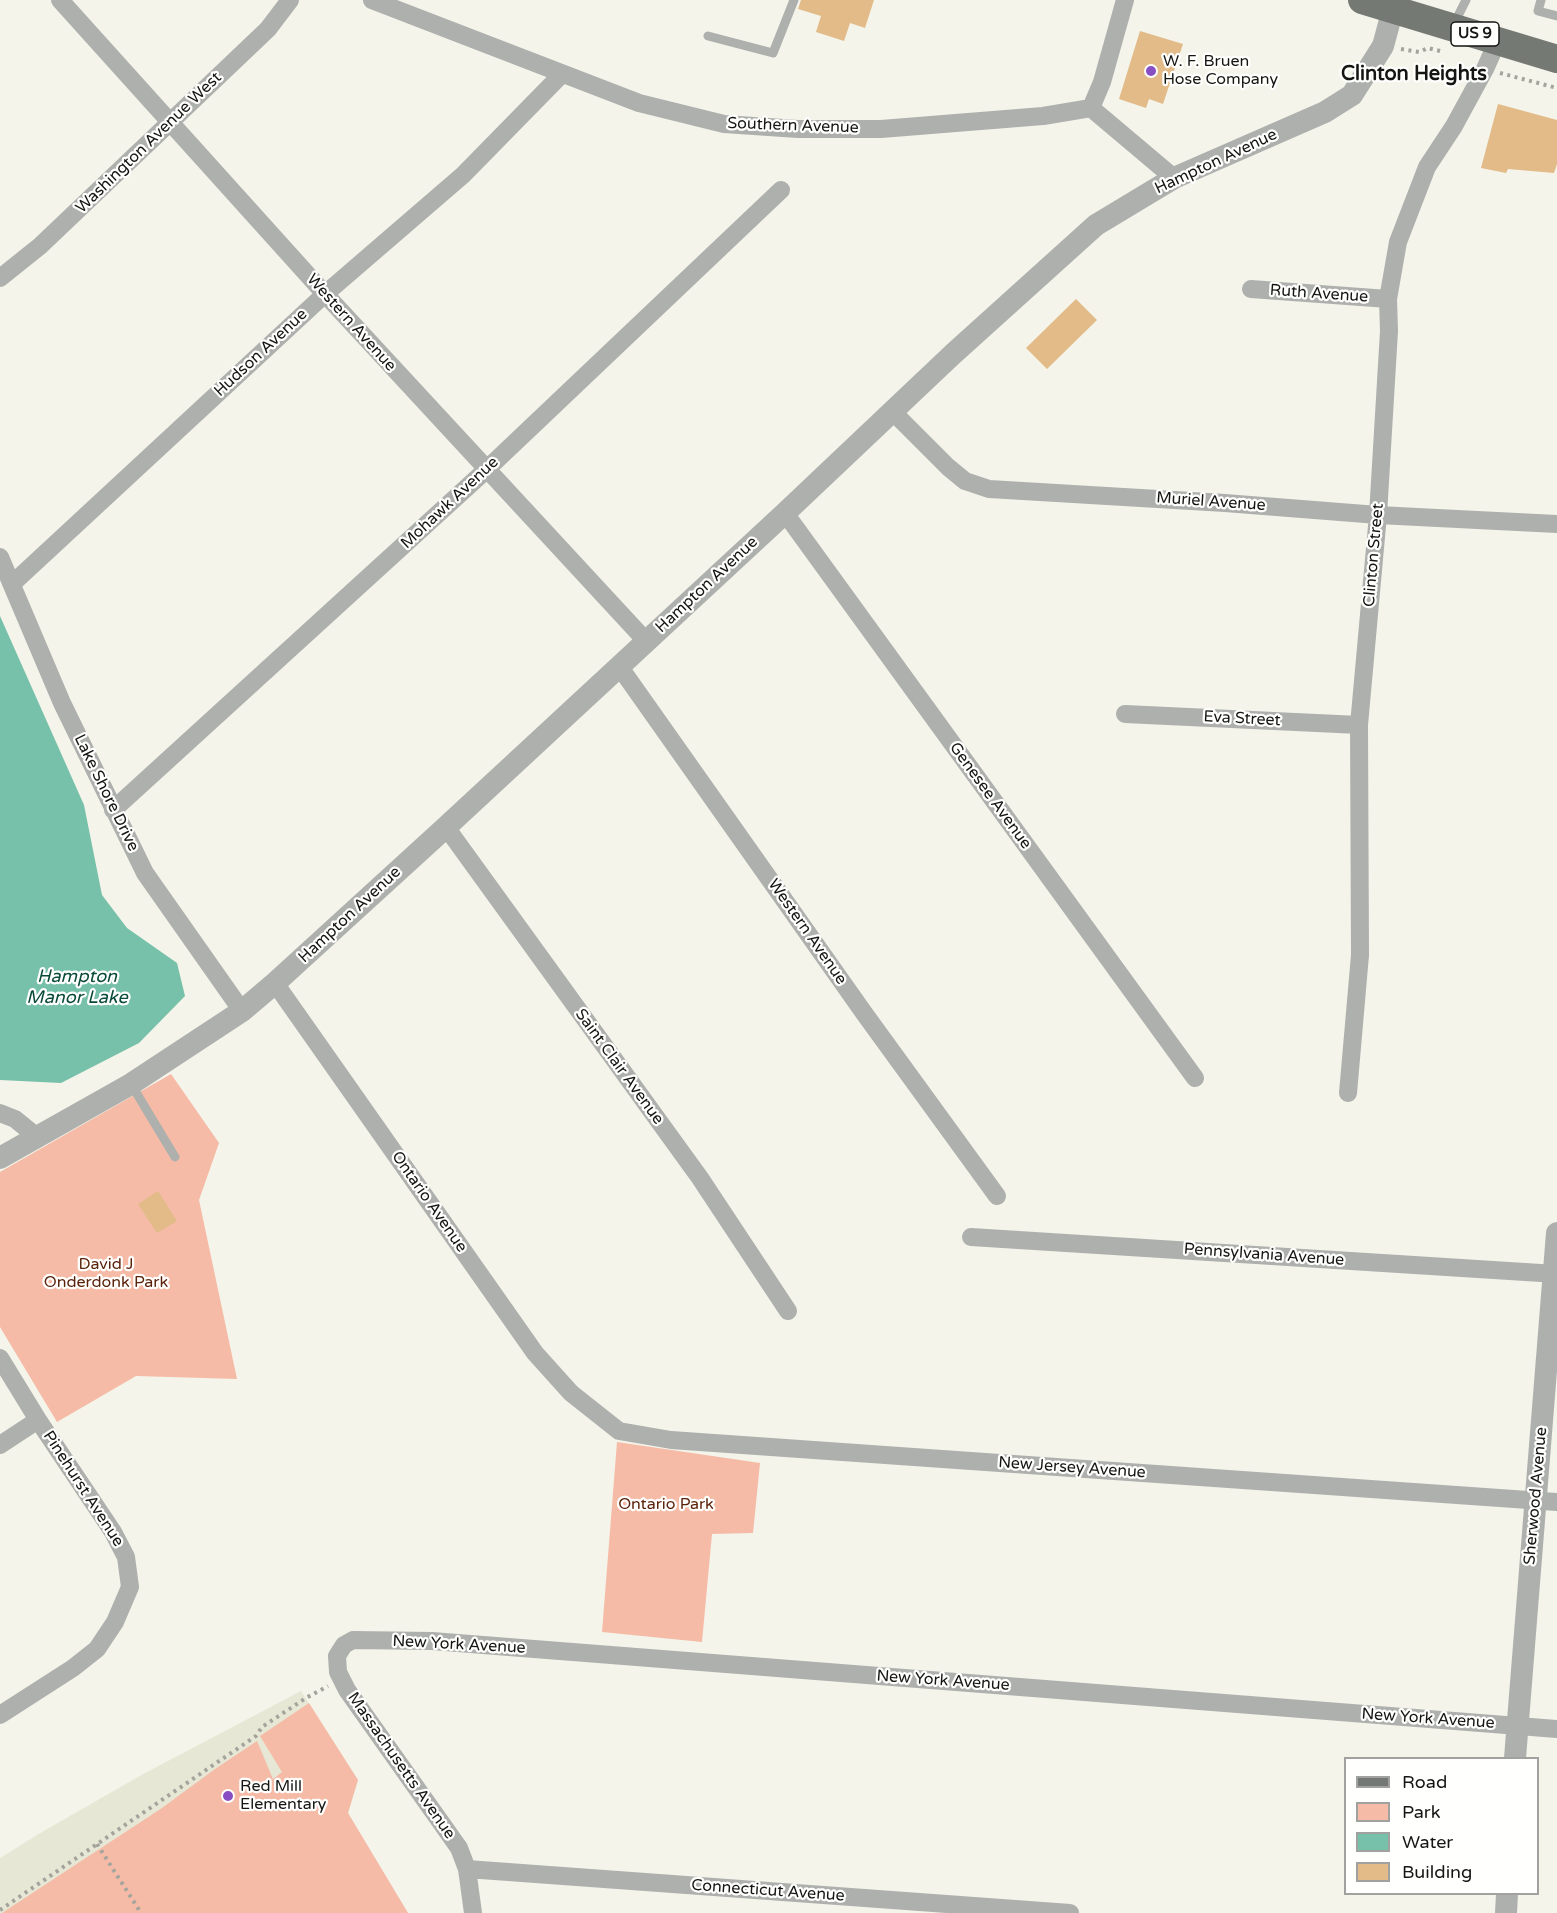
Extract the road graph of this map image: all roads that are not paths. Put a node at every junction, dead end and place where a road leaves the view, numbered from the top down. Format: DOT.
graph roads {
  1 [pos="60,0"];
  2 [pos="290,0"];
  3 [pos="372,0"];
  4 [pos="794,0"];
  5 [pos="1125,0"];
  6 [pos="1362,0"];
  7 [pos="1466,0"];
  8 [pos="1541,0"];
  9 [pos="1393,9"];
  10 [pos="1557,16"];
  11 [pos="1452,27"];
  12 [pos="708,36"];
  13 [pos="1498,40"];
  14 [pos="1557,59"];
  15 [pos="562,74"];
  16 [pos="1091,108"];
  17 [pos="171,122"];
  18 [pos="1174,178"];
  19 [pos="781,190"];
  20 [pos="0,278"];
  21 [pos="1251,289"];
  22 [pos="325,294"];
  23 [pos="1388,300"];
  24 [pos="893,412"];
  25 [pos="486,470"];
  26 [pos="785,513"];
  27 [pos="1378,515"];
  28 [pos="1557,524"];
  29 [pos="0,557"];
  30 [pos="12,584"];
  31 [pos="646,641"];
  32 [pos="619,666"];
  33 [pos="1125,714"];
  34 [pos="1359,725"];
  35 [pos="113,810"];
  36 [pos="446,827"];
  37 [pos="275,983"];
  38 [pos="242,1011"];
  39 [pos="1195,1078"];
  40 [pos="131,1084"];
  41 [pos="1348,1093"];
  42 [pos="0,1113"];
  43 [pos="36,1136"];
  44 [pos="175,1157"];
  45 [pos="0,1158"];
  46 [pos="998,1196"];
  47 [pos="1557,1233"];
  48 [pos="971,1237"];
  49 [pos="1555,1274"];
  50 [pos="788,1311"];
  51 [pos="0,1358"];
  52 [pos="593,1412"];
  53 [pos="38,1420"];
  54 [pos="0,1445"];
  55 [pos="1546,1501"];
  56 [pos="337,1656"];
  57 [pos="0,1716"];
  58 [pos="1516,1726"];
  59 [pos="1557,1729"];
  60 [pos="1515,1757"];
  61 [pos="466,1869"];
  62 [pos="1507,1895"];
  63 [pos="473,1913"];
  64 [pos="1070,1913"];
  65 [pos="1506,1913"];
  1 -- 17 [label="street, Western Avenue"];
  2 -- 17 [label="street, Washington Avenue West"];
  3 -- 15 [label="street, Southern Avenue"];
  4 -- 12 [label="lane"];
  5 -- 16 [label="street"];
  6 -- 9 [label="main road, US 9"];
  7 -- 11 [label="lane"];
  8 -- 10 [label="lane"];
  9 -- 11 [label="main road, US 9"];
  9 -- 18 [label="street, Hampton Avenue"];
  11 -- 13 [label="main road, US 9"];
  13 -- 14 [label="main road, US 9"];
  13 -- 23 [label="street, Clinton Street"];
  15 -- 16 [label="street, Southern Avenue"];
  15 -- 22 [label="street, Hudson Avenue"];
  16 -- 18 [label="street"];
  17 -- 20 [label="street, Washington Avenue West"];
  17 -- 22 [label="street, Western Avenue"];
  18 -- 24 [label="street, Hampton Avenue"];
  19 -- 25 [label="street, Mohawk Avenue"];
  21 -- 23 [label="street, Ruth Avenue"];
  22 -- 25 [label="street, Western Avenue"];
  22 -- 30 [label="street, Hudson Avenue"];
  23 -- 27 [label="street, Clinton Street"];
  24 -- 26 [label="street, Hampton Avenue"];
  24 -- 27 [label="street, Muriel Avenue"];
  25 -- 31 [label="street, Western Avenue"];
  25 -- 35 [label="street, Mohawk Avenue"];
  26 -- 31 [label="street, Hampton Avenue"];
  26 -- 39 [label="street, Genesee Avenue"];
  27 -- 28 [label="street, Muriel Avenue"];
  27 -- 34 [label="street, Clinton Street"];
  29 -- 30 [label="street, Lake Shore Drive"];
  30 -- 35 [label="street, Lake Shore Drive"];
  31 -- 32 [label="street, Hampton Avenue"];
  32 -- 36 [label="street, Hampton Avenue"];
  32 -- 46 [label="street, Western Avenue"];
  33 -- 34 [label="street, Eva Street"];
  34 -- 41 [label="street, Clinton Street"];
  35 -- 38 [label="street, Lake Shore Drive"];
  36 -- 37 [label="street, Hampton Avenue"];
  36 -- 50 [label="street, Saint Clair Avenue"];
  37 -- 38 [label="street, Hampton Avenue"];
  37 -- 52 [label="street, Ontario Avenue"];
  38 -- 40 [label="street, Hampton Avenue"];
  40 -- 43 [label="street, Hampton Avenue"];
  40 -- 44 [label="lane"];
  42 -- 43 [label="street"];
  43 -- 45 [label="street, Hampton Avenue"];
  47 -- 49 [label="street, Sherwood Avenue"];
  48 -- 49 [label="street, Pennsylvania Avenue"];
  49 -- 55 [label="street, Sherwood Avenue"];
  51 -- 53 [label="street, Pinehurst Avenue"];
  52 -- 55 [label="street, New Jersey Avenue"];
  53 -- 54 [label="street"];
  53 -- 57 [label="street, Pinehurst Avenue"];
  55 -- 58 [label="street, Sherwood Avenue"];
  56 -- 58 [label="street, New York Avenue"];
  56 -- 61 [label="street, Massachusetts Avenue"];
  58 -- 59 [label="street, New York Avenue"];
  58 -- 60 [label="street, Sherwood Avenue"];
  61 -- 63 [label="street, Massachusetts Avenue"];
  61 -- 64 [label="street, Connecticut Avenue"];
  62 -- 65 [label="street"];
}
